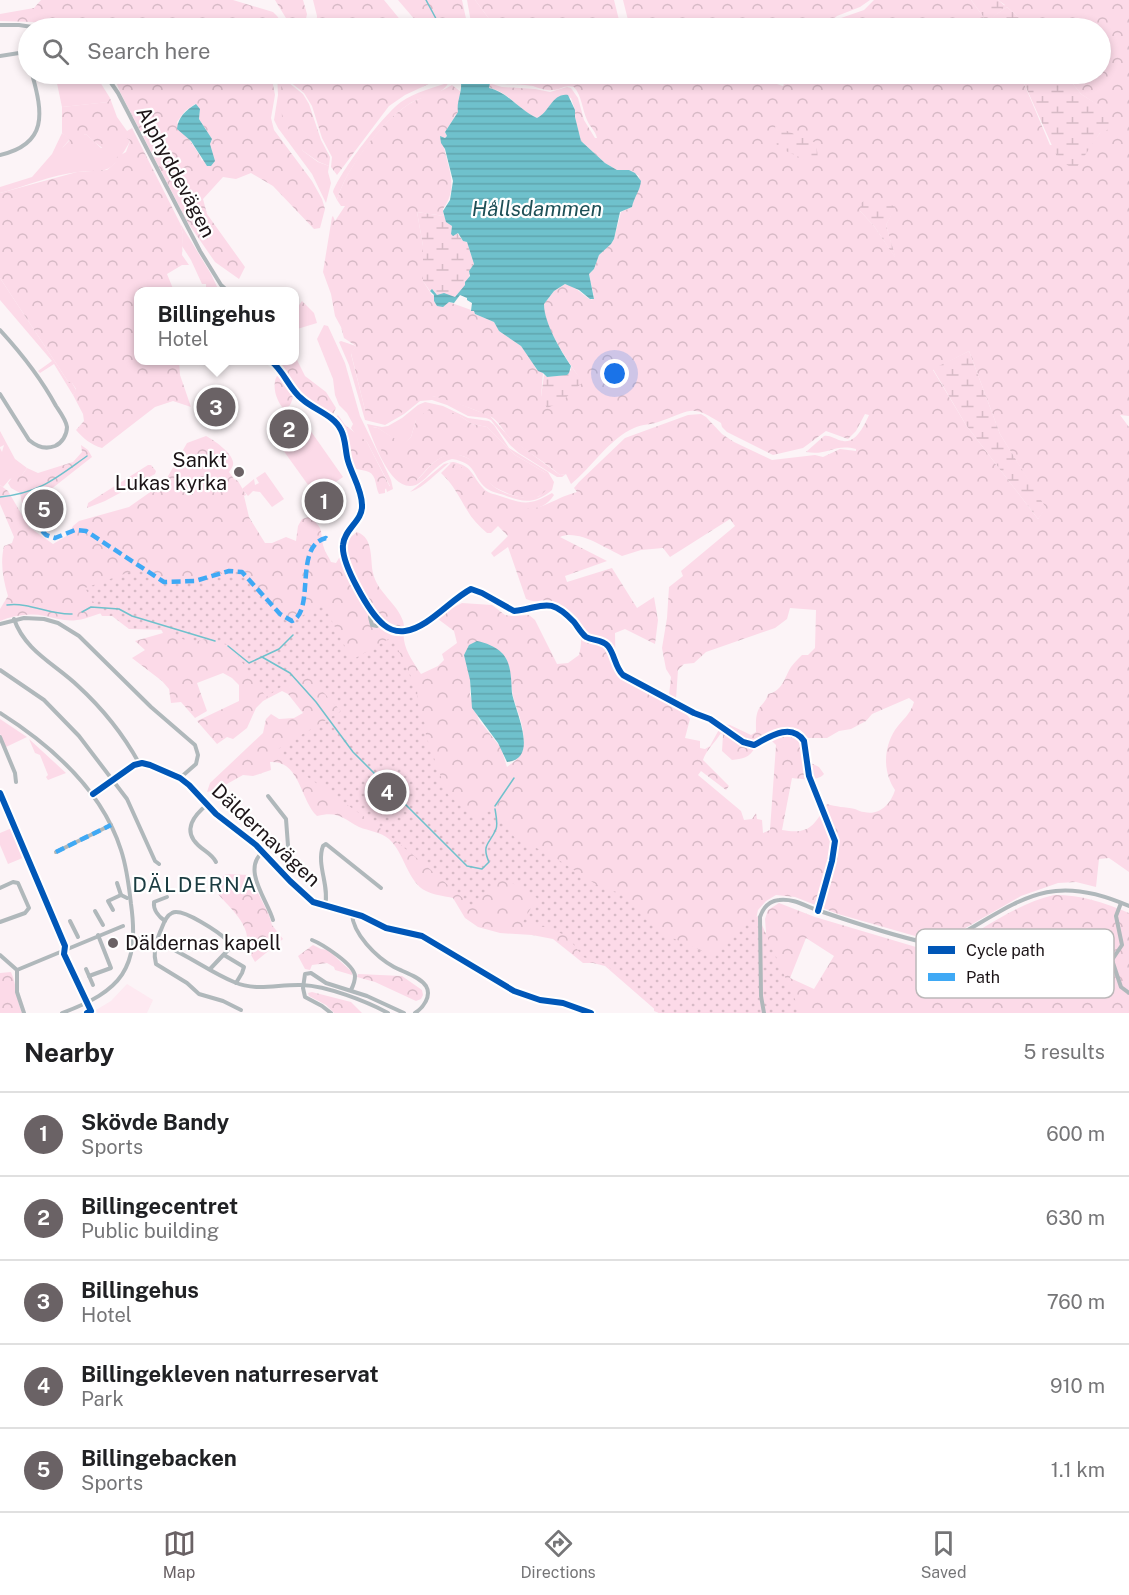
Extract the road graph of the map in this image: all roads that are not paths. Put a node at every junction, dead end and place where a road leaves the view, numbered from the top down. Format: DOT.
graph roads {
  1 [pos="0,25"];
  2 [pos="18,25"];
  3 [pos="18,53"];
  4 [pos="0,56"];
  5 [pos="34,84"];
  6 [pos="112,84"];
  7 [pos="0,154"];
  8 [pos="221,285"];
  9 [pos="224,287"];
  10 [pos="0,330"];
  11 [pos="275,365"];
  12 [pos="0,394"];
  13 [pos="373,612"];
  14 [pos="14,619"];
  15 [pos="381,622"];
  16 [pos="0,624"];
  17 [pos="0,670"];
  18 [pos="0,713"];
  19 [pos="0,737"];
  20 [pos="139,763"];
  21 [pos="180,778"];
  22 [pos="113,779"];
  23 [pos="16,782"];
  24 [pos="93,794"];
  25 [pos="268,796"];
  26 [pos="208,804"];
  27 [pos="111,825"];
  28 [pos="57,852"];
  29 [pos="263,852"];
  30 [pos="216,862"];
  31 [pos="159,864"];
  32 [pos="282,873"];
  33 [pos="117,883"];
  34 [pos="0,888"];
  35 [pos="381,888"];
  36 [pos="122,895"];
  37 [pos="167,897"];
  38 [pos="127,898"];
  39 [pos="1121,903"];
  40 [pos="324,906"];
  41 [pos="1129,906"];
  42 [pos="95,910"];
  43 [pos="113,910"];
  44 [pos="818,910"];
  45 [pos="352,914"];
  46 [pos="273,920"];
  47 [pos="70,921"];
  48 [pos="165,921"];
  49 [pos="0,922"];
  50 [pos="103,925"];
  51 [pos="123,926"];
  52 [pos="970,929"];
  53 [pos="98,935"];
  54 [pos="78,937"];
  55 [pos="134,938"];
  56 [pos="312,940"];
  57 [pos="916,940"];
  58 [pos="156,943"];
  59 [pos="0,955"];
  60 [pos="224,955"];
  61 [pos="1114,957"];
  62 [pos="1114,966"];
  63 [pos="86,969"];
  64 [pos="210,969"];
  65 [pos="17,970"];
  66 [pos="89,976"];
  67 [pos="236,983"];
  68 [pos="93,985"];
  69 [pos="303,985"];
  70 [pos="351,990"];
  71 [pos="1129,993"];
  72 [pos="241,1010"];
  73 [pos="24,1013"];
  74 [pos="62,1013"];
  75 [pos="331,1013"];
  76 [pos="388,1013"];
  77 [pos="404,1013"];
  78 [pos="415,1013"];
  79 [pos="591,1013"];
  80 [pos="764,1013"];
  1 -- 2 [label="street"];
  3 -- 4 [label="street"];
  5 -- 7 [label="street"];
  6 -- 8 [label="street, Alphyddevägen"];
  8 -- 9 [label="street, Alphyddevägen"];
  10 -- 12 [label="street"];
  11 -- 13 [label="street"];
  13 -- 15 [label="street"];
  13 -- 15 [label="street"];
  14 -- 16 [label="street"];
  14 -- 20 [label="street"];
  14 -- 21 [label="street"];
  15 -- 44 [label="street"];
  17 -- 22 [label="street"];
  18 -- 24 [label="street"];
  19 -- 23 [label="street"];
  20 -- 21 [label="street, Däldernavägen"];
  20 -- 22 [label="street"];
  21 -- 26 [label="street, Däldernavägen"];
  22 -- 24 [label="street"];
  22 -- 31 [label="street"];
  24 -- 27 [label="street"];
  25 -- 32 [label="street"];
  26 -- 29 [label="street, Däldernavägen"];
  26 -- 30 [label="street"];
  27 -- 28 [label="street"];
  27 -- 55 [label="street"];
  29 -- 32 [label="street, Däldernavägen"];
  29 -- 46 [label="street"];
  32 -- 40 [label="street, Däldernavägen"];
  33 -- 36 [label="street"];
  34 -- 49 [label="street"];
  35 -- 40 [label="street"];
  36 -- 38 [label="street"];
  36 -- 43 [label="street"];
  37 -- 48 [label="street"];
  39 -- 41 [label="street"];
  39 -- 52 [label="street"];
  39 -- 61 [label="street"];
  40 -- 45 [label="street, Däldernavägen"];
  42 -- 50 [label="street"];
  44 -- 57 [label="street"];
  44 -- 80 [label="street"];
  45 -- 78 [label="street"];
  45 -- 79 [label="street, Däldernavägen"];
  47 -- 54 [label="street"];
  48 -- 58 [label="street"];
  48 -- 60 [label="street"];
  51 -- 53 [label="street"];
  53 -- 65 [label="street"];
  53 -- 66 [label="street"];
  55 -- 58 [label="street"];
  55 -- 74 [label="street"];
  56 -- 70 [label="street"];
  58 -- 64 [label="street"];
  58 -- 72 [label="street"];
  59 -- 65 [label="street"];
  60 -- 64 [label="street"];
  60 -- 67 [label="street"];
  62 -- 71 [label="street"];
  63 -- 66 [label="street"];
  64 -- 67 [label="street"];
  65 -- 73 [label="street"];
  66 -- 68 [label="street"];
  67 -- 69 [label="street"];
  69 -- 70 [label="street"];
  69 -- 75 [label="street"];
  69 -- 76 [label="street"];
  70 -- 77 [label="street"];
}
